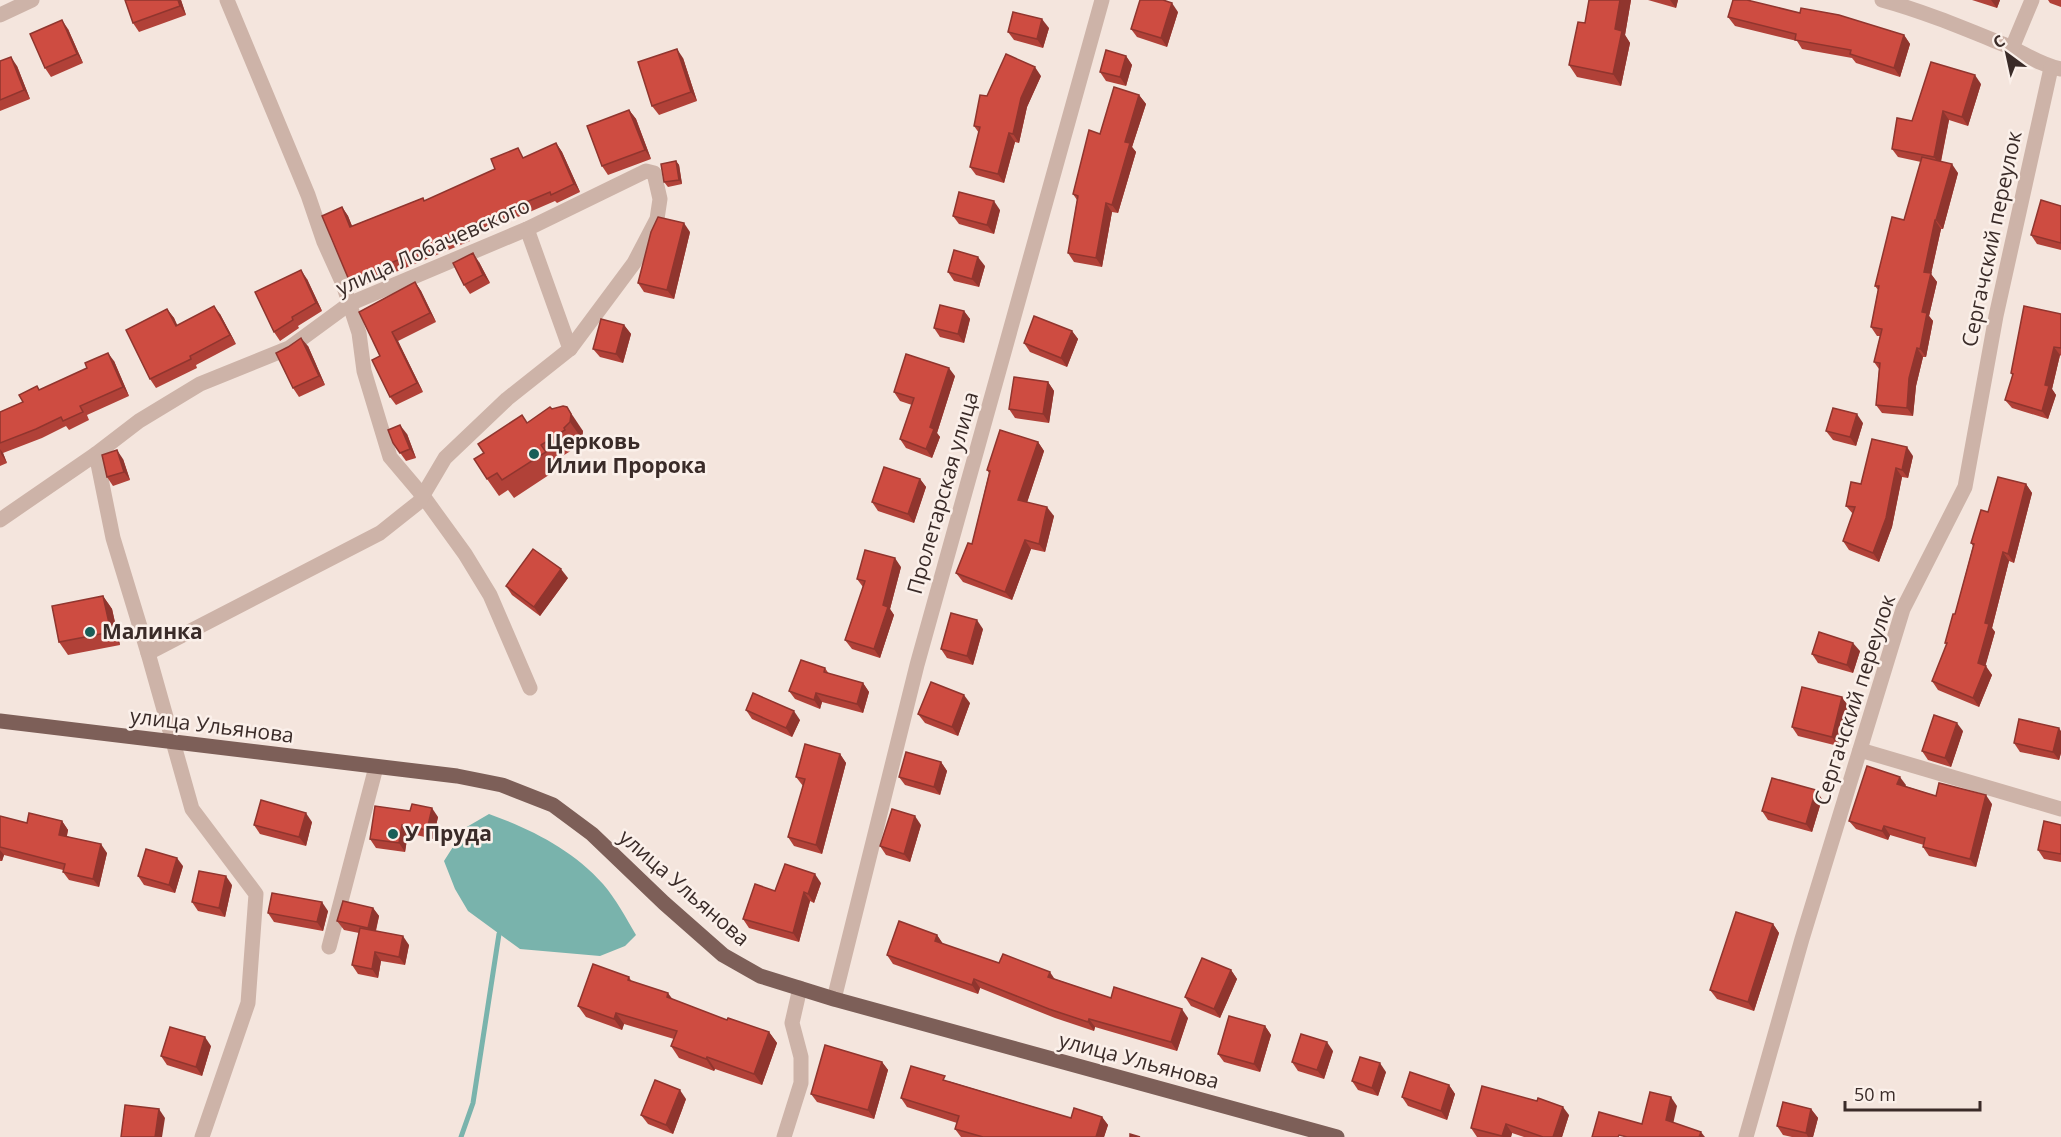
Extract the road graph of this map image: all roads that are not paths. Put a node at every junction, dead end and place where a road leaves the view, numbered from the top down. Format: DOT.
graph roads {
  1 [pos="32,0"];
  2 [pos="228,0"];
  3 [pos="1102,0"];
  4 [pos="1882,0"];
  5 [pos="2032,0"];
  6 [pos="0,15"];
  7 [pos="2012,48"];
  8 [pos="2056,68"];
  9 [pos="527,229"];
  10 [pos="349,304"];
  11 [pos="570,349"];
  12 [pos="96,454"];
  13 [pos="423,495"];
  14 [pos="0,520"];
  15 [pos="148,653"];
  16 [pos="530,688"];
  17 [pos="0,721"];
  18 [pos="172,742"];
  19 [pos="1860,750"];
  20 [pos="376,766"];
  21 [pos="2061,809"];
  22 [pos="329,947"];
  23 [pos="800,988"];
  24 [pos="834,999"];
  25 [pos="202,1137"];
  26 [pos="784,1137"];
  27 [pos="1337,1137"];
  28 [pos="1746,1137"];
  1 -- 6 [label="street"];
  2 -- 10 [label="street"];
  3 -- 24 [label="street, Пролетарская улица"];
  4 -- 7 [label="street"];
  5 -- 7 [label="street"];
  7 -- 8 [label="street"];
  8 -- 19 [label="street, Сергачский переулок"];
  9 -- 10 [label="street, улица Лобачевского"];
  9 -- 11 [label="street"];
  9 -- 11 [label="street, улица Лобачевского"];
  10 -- 12 [label="street, улица Лобачевского"];
  10 -- 13 [label="street"];
  11 -- 13 [label="street"];
  12 -- 14 [label="street, улица Лобачевского"];
  12 -- 15 [label="street"];
  13 -- 15 [label="street"];
  13 -- 16 [label="street"];
  15 -- 18 [label="street"];
  17 -- 18 [label="main road, улица Ульянова"];
  18 -- 20 [label="main road, улица Ульянова"];
  18 -- 25 [label="street"];
  19 -- 21 [label="street"];
  19 -- 28 [label="street, Сергачский переулок"];
  20 -- 22 [label="street"];
  20 -- 23 [label="main road, улица Ульянова"];
  23 -- 24 [label="main road, улица Ульянова"];
  23 -- 26 [label="street"];
  24 -- 27 [label="main road, улица Ульянова"];
}
